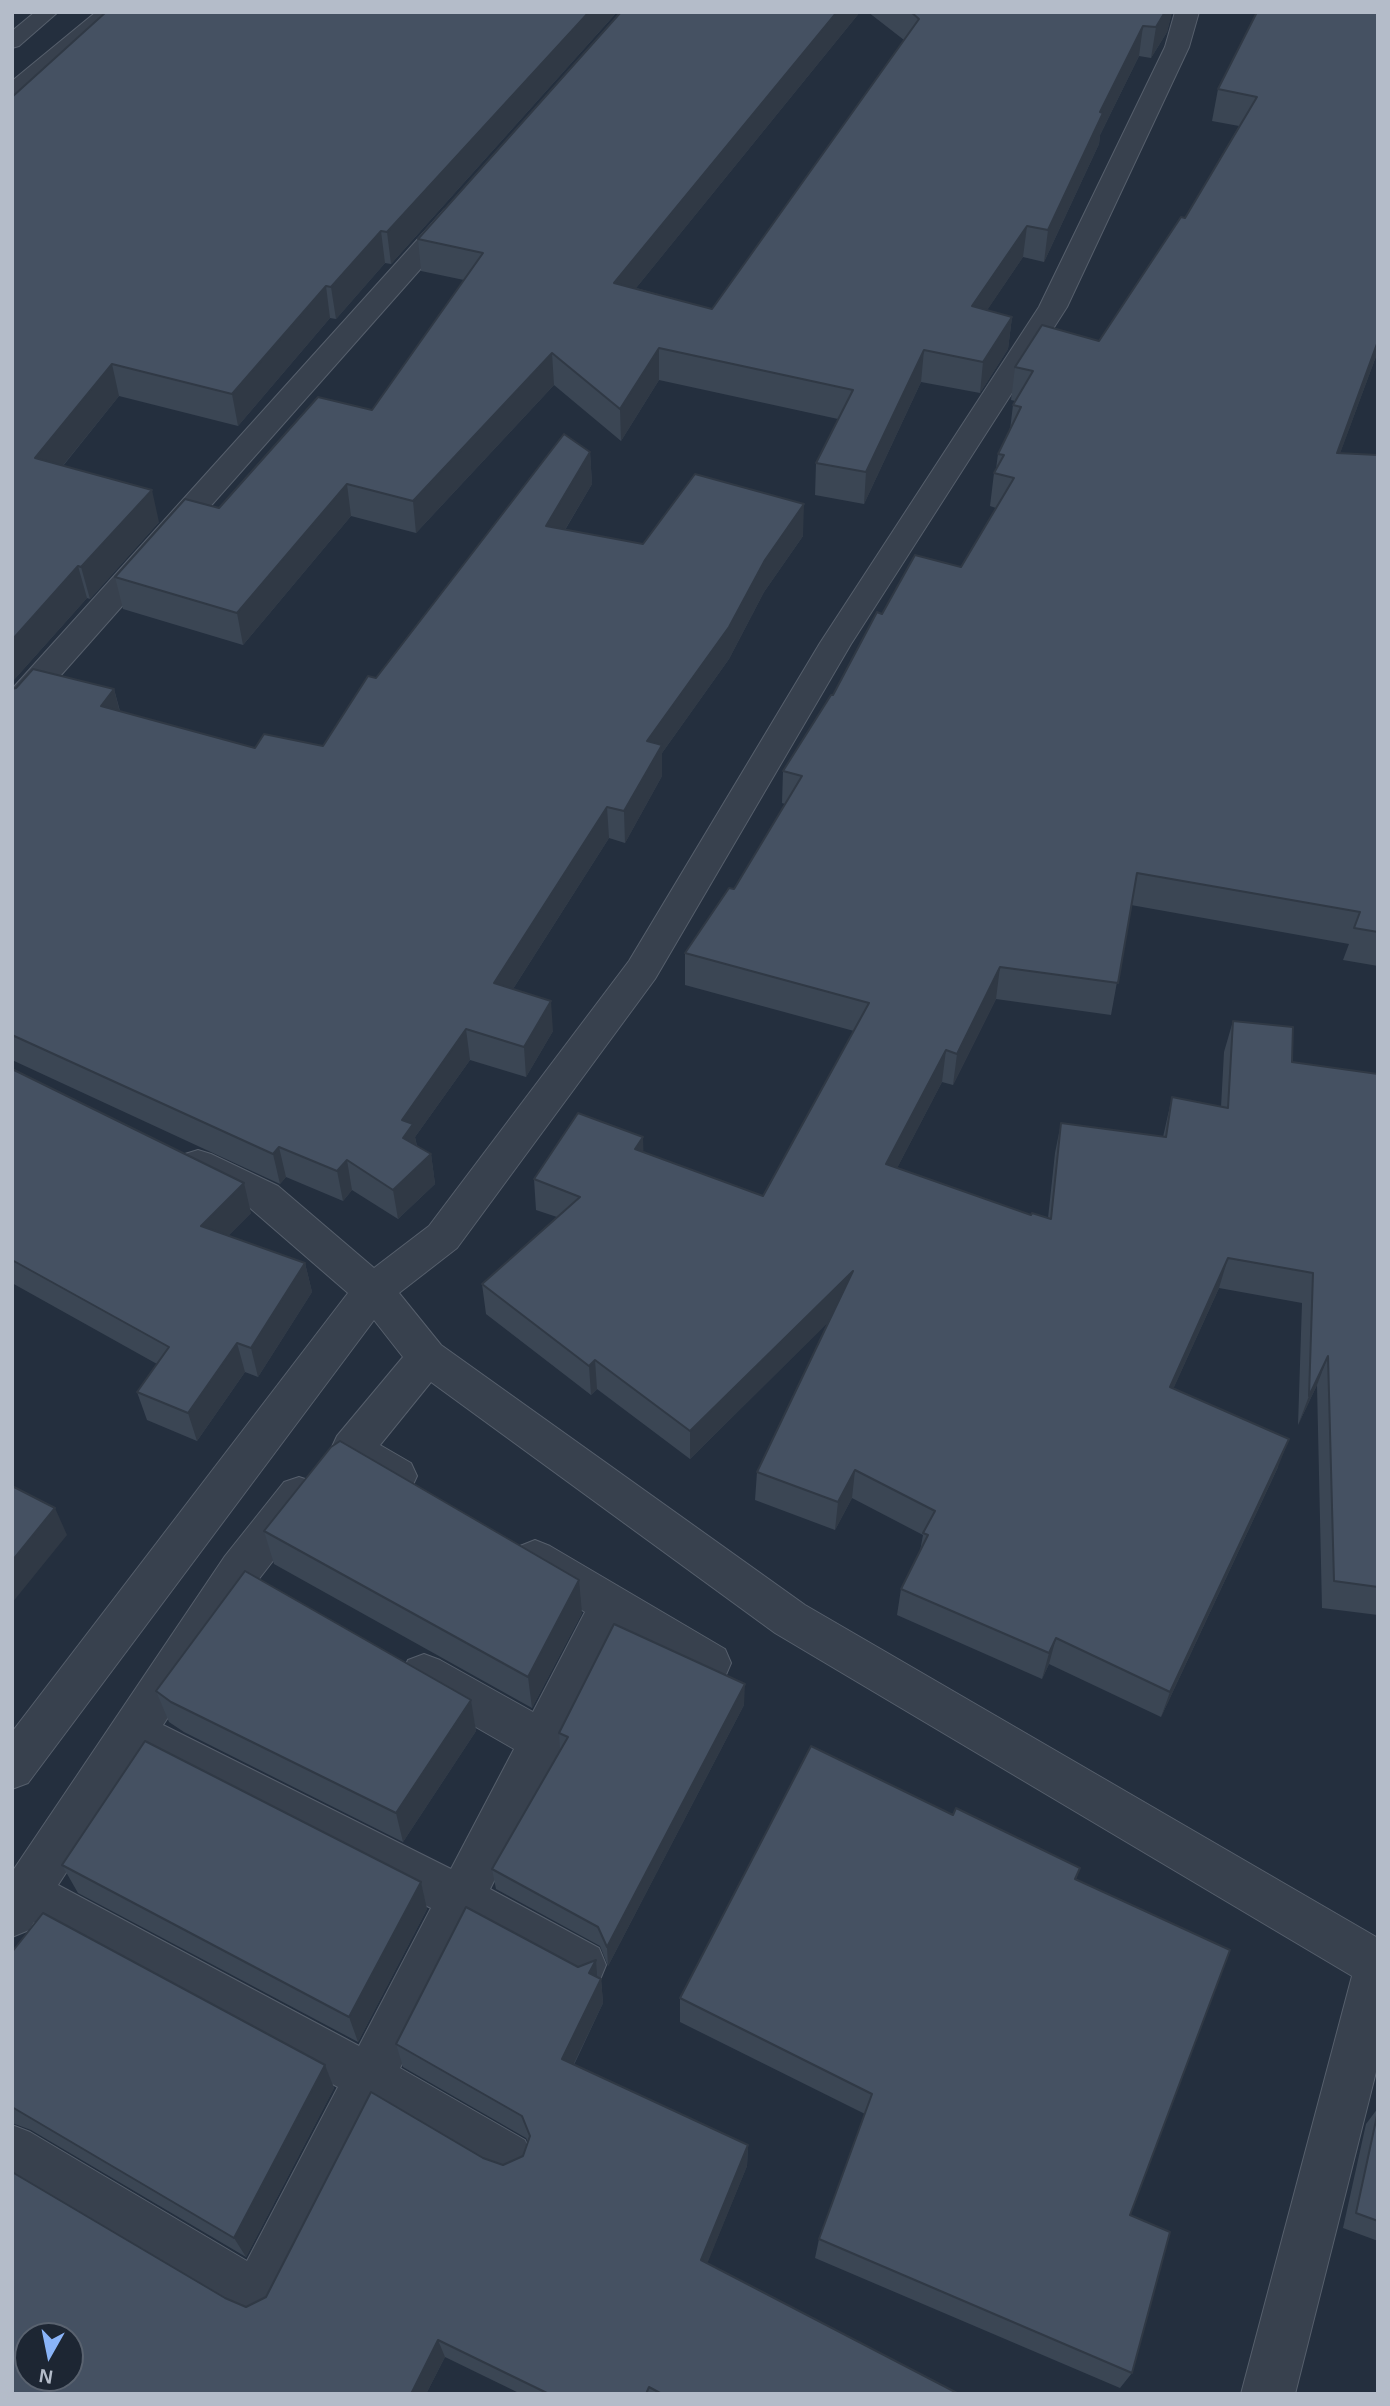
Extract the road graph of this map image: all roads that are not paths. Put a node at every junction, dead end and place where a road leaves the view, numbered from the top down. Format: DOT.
graph roads {
  1 [pos="48,12"];
  2 [pos="111,12"];
  3 [pos="1187,12"];
  4 [pos="12,42"];
  5 [pos="12,94"];
  6 [pos="467,200"];
  7 [pos="12,710"];
  8 [pos="168,1151"];
  9 [pos="373,1291"];
  10 [pos="427,1357"];
  11 [pos="352,1449"];
  12 [pos="423,1492"];
  13 [pos="505,1541"];
  14 [pos="611,1605"];
  15 [pos="384,1652"];
  16 [pos="709,1663"];
  17 [pos="132,1732"];
  18 [pos="541,1741"];
  19 [pos="12,1768"];
  20 [pos="460,1898"];
  21 [pos="19,1903"];
  22 [pos="582,1965"];
  23 [pos="1378,1966"];
  24 [pos="368,2077"];
  25 [pos="12,2150"];
  26 [pos="508,2158"];
  27 [pos="1268,2394"];
  1 -- 4 [label="lane"];
  2 -- 5 [label="street"];
  3 -- 9 [label="street"];
  6 -- 7 [label="street"];
  8 -- 9 [label="street"];
  9 -- 10 [label="street"];
  9 -- 19 [label="street"];
  10 -- 11 [label="street"];
  10 -- 23 [label="street"];
  11 -- 12 [label="street"];
  11 -- 17 [label="street"];
  13 -- 14 [label="street"];
  14 -- 16 [label="street"];
  14 -- 18 [label="street"];
  15 -- 18 [label="street"];
  17 -- 20 [label="street"];
  17 -- 21 [label="street"];
  18 -- 20 [label="street"];
  20 -- 22 [label="street"];
  20 -- 24 [label="street"];
  21 -- 24 [label="street"];
  23 -- 27 [label="street"];
  24 -- 25 [label="street"];
  24 -- 26 [label="street"];
}
